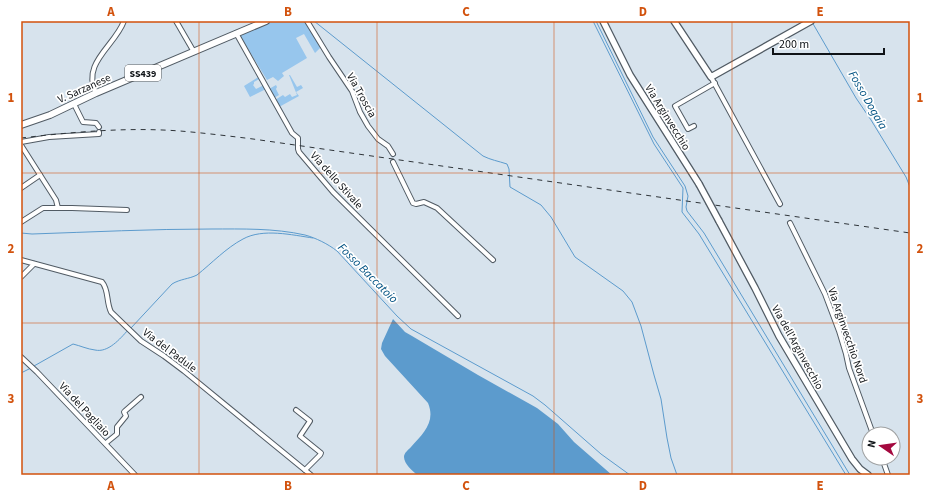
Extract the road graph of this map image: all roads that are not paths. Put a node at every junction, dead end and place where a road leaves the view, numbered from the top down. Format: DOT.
graph roads {
  1 [pos="124,21"];
  2 [pos="176,21"];
  3 [pos="266,21"];
  4 [pos="307,21"];
  5 [pos="603,21"];
  6 [pos="674,21"];
  7 [pos="811,21"];
  8 [pos="236,33"];
  9 [pos="194,52"];
  10 [pos="711,77"];
  11 [pos="715,83"];
  12 [pos="96,93"];
  13 [pos="74,104"];
  14 [pos="21,125"];
  15 [pos="694,126"];
  16 [pos="99,127"];
  17 [pos="99,133"];
  18 [pos="21,142"];
  19 [pos="21,145"];
  20 [pos="393,154"];
  21 [pos="392,162"];
  22 [pos="40,175"];
  23 [pos="21,188"];
  24 [pos="780,204"];
  25 [pos="58,208"];
  26 [pos="127,210"];
  27 [pos="719,221"];
  28 [pos="21,222"];
  29 [pos="790,223"];
  30 [pos="21,260"];
  31 [pos="493,260"];
  32 [pos="34,264"];
  33 [pos="21,277"];
  34 [pos="458,316"];
  35 [pos="21,357"];
  36 [pos="141,397"];
  37 [pos="296,410"];
  38 [pos="870,426"];
  39 [pos="106,443"];
  40 [pos="305,470"];
  41 [pos="136,475"];
  42 [pos="311,475"];
  43 [pos="868,475"];
  1 -- 12 [label="street"];
  2 -- 9 [label="street"];
  3 -- 8 [label="main road, V. Sarzanese / SS439"];
  4 -- 20 [label="street, Via Troscia"];
  5 -- 27 [label="main road, Via Arginvecchio, bridge"];
  6 -- 10 [label="main road"];
  7 -- 10 [label="main road"];
  8 -- 9 [label="main road, V. Sarzanese / SS439"];
  8 -- 34 [label="street, Via dello Stivale"];
  9 -- 12 [label="main road, V. Sarzanese / SS439"];
  10 -- 11 [label="street"];
  11 -- 15 [label="street"];
  11 -- 24 [label="street"];
  12 -- 13 [label="main road, V. Sarzanese / SS439"];
  13 -- 14 [label="main road, V. Sarzanese / SS439"];
  13 -- 16 [label="street"];
  17 -- 18 [label="street"];
  19 -- 22 [label="street"];
  21 -- 31 [label="street"];
  22 -- 23 [label="street"];
  22 -- 25 [label="street"];
  25 -- 26 [label="street"];
  25 -- 28 [label="street"];
  27 -- 43 [label="main road, Via dell'Arginvecchio"];
  29 -- 38 [label="street, Via Arginvecchio Nord"];
  30 -- 32 [label="street, Via del Padule"];
  32 -- 33 [label="street"];
  32 -- 40 [label="street, Via del Padule"];
  35 -- 39 [label="street, Via del Pagliaio"];
  36 -- 39 [label="street"];
  37 -- 40 [label="street"];
  39 -- 41 [label="street, Via del Pagliaio"];
  40 -- 42 [label="street, Via del Padule"];
}
